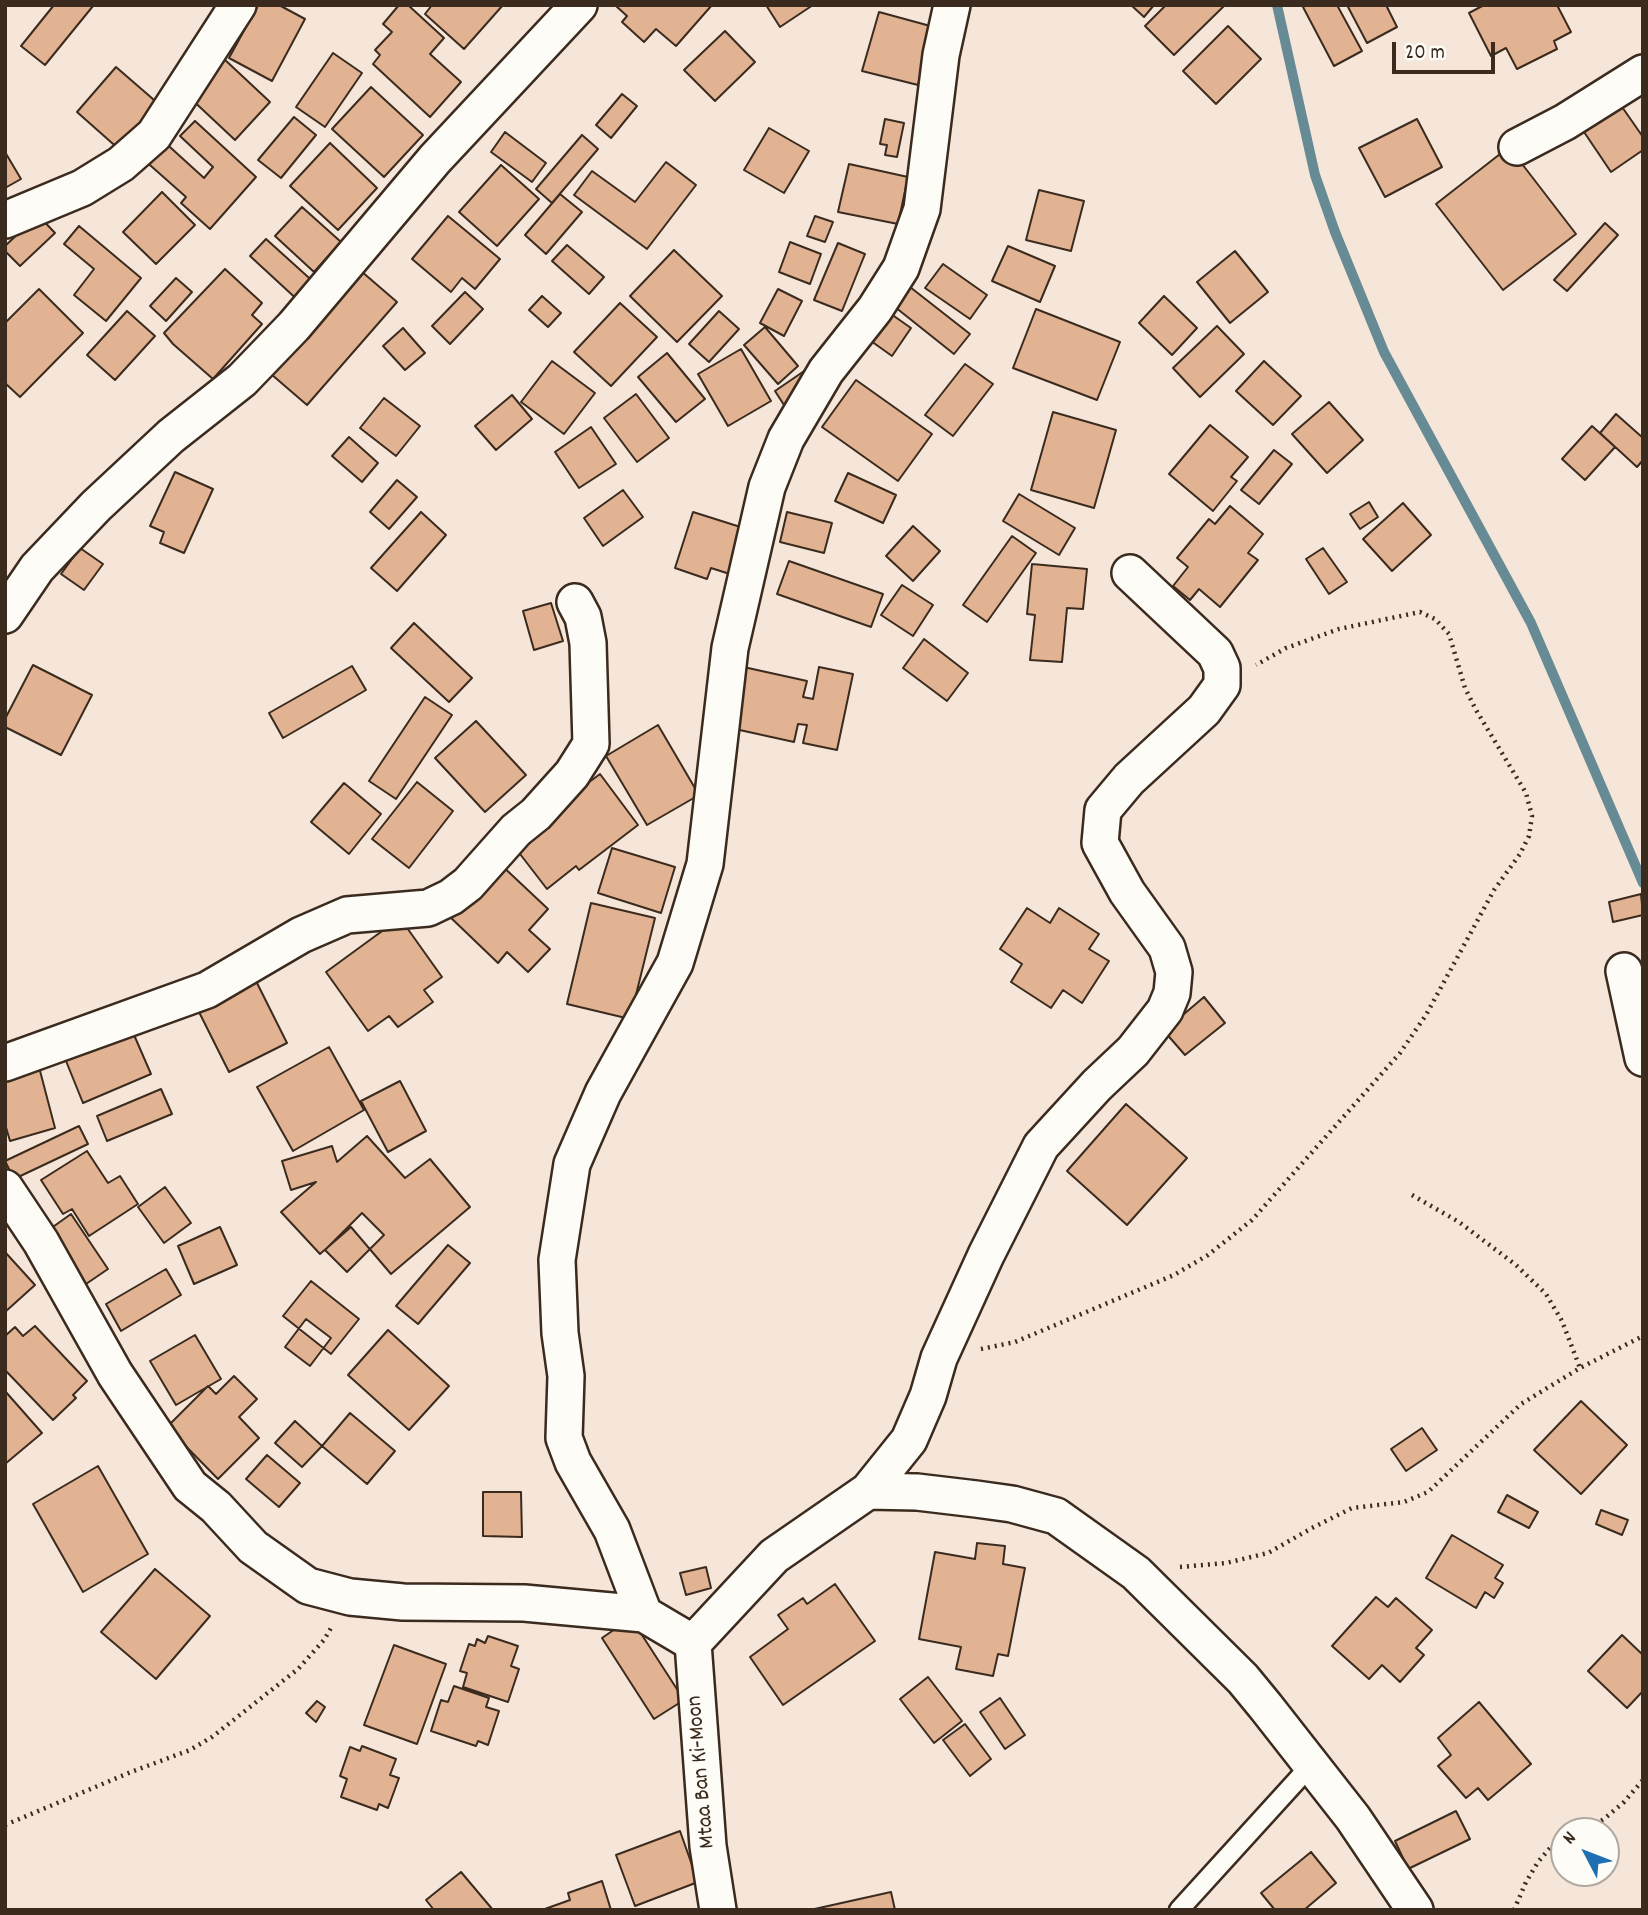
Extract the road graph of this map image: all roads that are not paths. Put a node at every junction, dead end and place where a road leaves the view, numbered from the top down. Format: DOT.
graph roads {
  1 [pos="238,5"];
  2 [pos="579,5"];
  3 [pos="952,5"];
  4 [pos="1643,73"];
  5 [pos="1517,147"];
  6 [pos="5,220"];
  7 [pos="1130,573"];
  8 [pos="575,601"];
  9 [pos="5,615"];
  10 [pos="1624,971"];
  11 [pos="1643,1058"];
  12 [pos="5,1063"];
  13 [pos="5,1188"];
  14 [pos="868,1490"];
  15 [pos="644,1615"];
  16 [pos="689,1640"];
  17 [pos="1310,1766"];
  18 [pos="718,1910"];
  19 [pos="1180,1910"];
  20 [pos="1415,1910"];
  1 -- 6 [label="street"];
  2 -- 9 [label="street"];
  3 -- 15 [label="street"];
  4 -- 5 [label="street"];
  7 -- 14 [label="street"];
  8 -- 12 [label="street"];
  10 -- 11 [label="street"];
  13 -- 15 [label="street"];
  14 -- 16 [label="street"];
  14 -- 17 [label="street"];
  15 -- 16 [label="street"];
  16 -- 18 [label="street, Mtaa Ban Ki-Moon"];
  17 -- 19 [label="lane"];
  17 -- 20 [label="street"];
}
